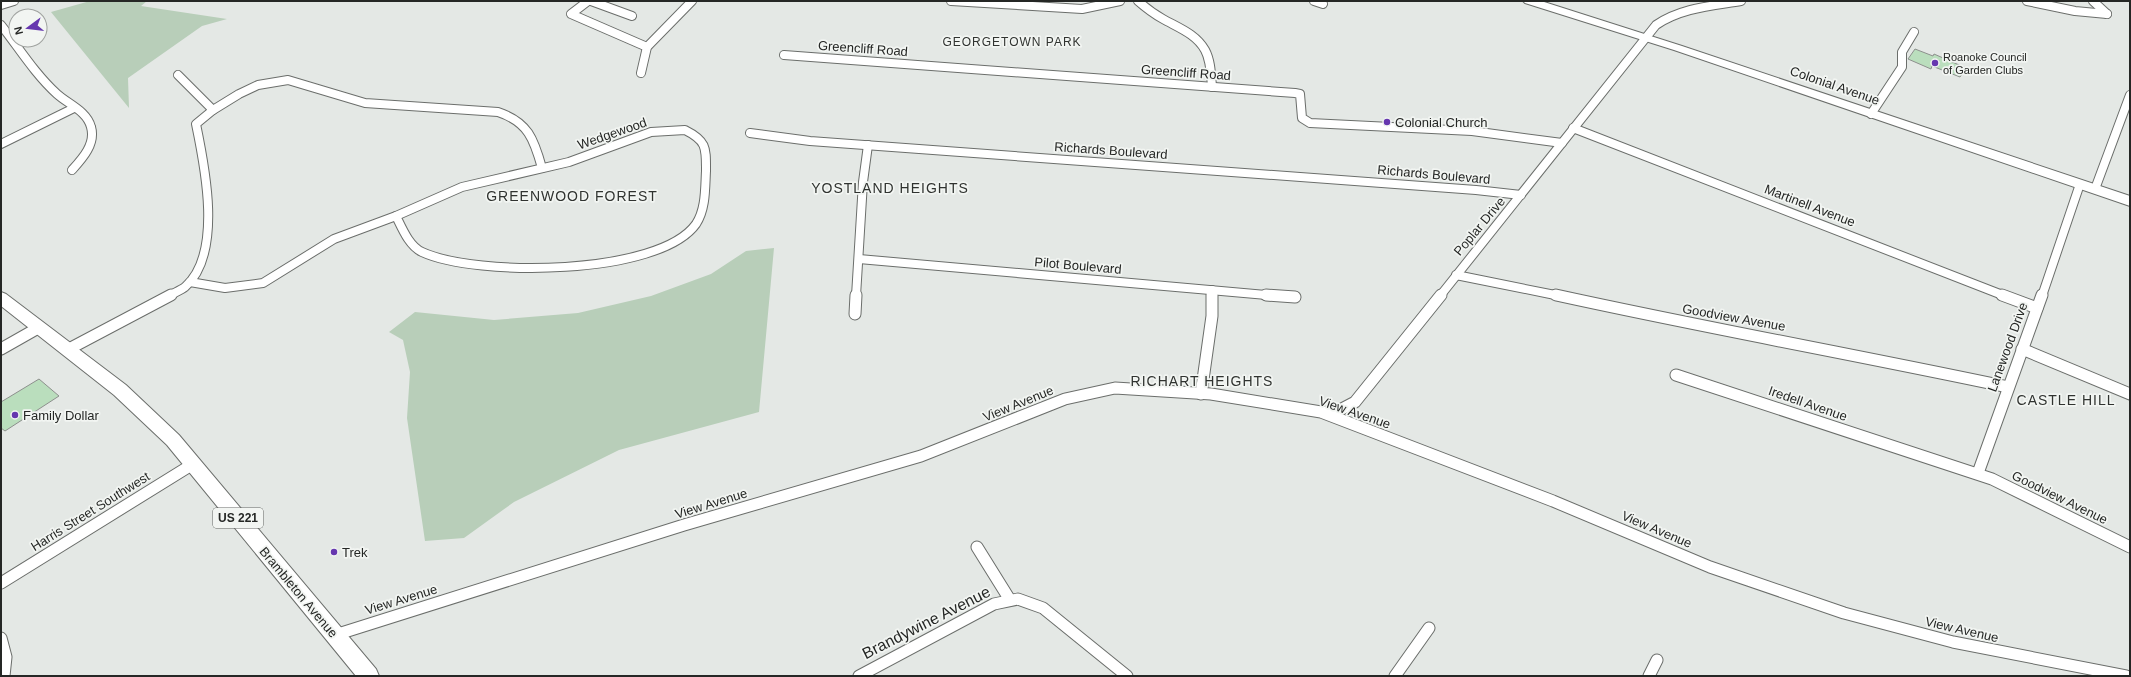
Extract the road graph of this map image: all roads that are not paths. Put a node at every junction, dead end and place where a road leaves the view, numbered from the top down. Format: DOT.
graph roads {
  1 [pos="14,1"];
  2 [pos="589,1"];
  3 [pos="692,1"];
  4 [pos="951,1"];
  5 [pos="1120,1"];
  6 [pos="1138,1"];
  7 [pos="1314,1"];
  8 [pos="1529,1"];
  9 [pos="1741,1"];
  10 [pos="2027,1"];
  11 [pos="2093,1"];
  12 [pos="1,4"];
  13 [pos="1323,4"];
  14 [pos="632,16"];
  15 [pos="1,25"];
  16 [pos="1914,32"];
  17 [pos="1646,38"];
  18 [pos="648,47"];
  19 [pos="784,56"];
  20 [pos="641,73"];
  21 [pos="178,75"];
  22 [pos="1212,87"];
  23 [pos="2130,95"];
  24 [pos="74,108"];
  25 [pos="213,110"];
  26 [pos="1871,114"];
  27 [pos="1574,128"];
  28 [pos="750,133"];
  29 [pos="1562,143"];
  30 [pos="1,144"];
  31 [pos="868,145"];
  32 [pos="542,168"];
  33 [pos="72,170"];
  34 [pos="2080,184"];
  35 [pos="2095,189"];
  36 [pos="1521,195"];
  37 [pos="2130,201"];
  38 [pos="396,216"];
  39 [pos="859,259"];
  40 [pos="1456,275"];
  41 [pos="190,282"];
  42 [pos="1212,290"];
  43 [pos="1295,297"];
  44 [pos="1,298"];
  45 [pos="2037,308"];
  46 [pos="855,314"];
  47 [pos="38,328"];
  48 [pos="2022,348"];
  49 [pos="1,349"];
  50 [pos="67,350"];
  51 [pos="1676,375"];
  52 [pos="2008,387"];
  53 [pos="1201,394"];
  54 [pos="2130,394"];
  55 [pos="1321,412"];
  56 [pos="193,464"];
  57 [pos="1978,473"];
  58 [pos="977,547"];
  59 [pos="2130,548"];
  60 [pos="1,583"];
  61 [pos="1010,600"];
  62 [pos="1429,628"];
  63 [pos="335,635"];
  64 [pos="1,638"];
  65 [pos="1657,660"];
  66 [pos="4,676"];
  67 [pos="369,676"];
  68 [pos="858,676"];
  69 [pos="1127,676"];
  70 [pos="1395,676"];
  71 [pos="1649,676"];
  72 [pos="2126,676"];
  1 -- 12 [label="street"];
  2 -- 14 [label="street"];
  2 -- 18 [label="street"];
  3 -- 18 [label="street"];
  4 -- 5 [label="street"];
  6 -- 22 [label="street"];
  7 -- 13 [label="street"];
  8 -- 17 [label="main road, Colonial Avenue"];
  9 -- 17 [label="street, Poplar Drive"];
  10 -- 11 [label="street"];
  15 -- 24 [label="street"];
  16 -- 26 [label="street"];
  17 -- 26 [label="main road, Colonial Avenue"];
  17 -- 27 [label="street, Poplar Drive"];
  18 -- 20 [label="street"];
  19 -- 22 [label="street, Greencliff Road"];
  21 -- 25 [label="street"];
  22 -- 29 [label="street, Greencliff Road"];
  23 -- 35 [label="street"];
  24 -- 30 [label="street"];
  24 -- 33 [label="street"];
  25 -- 32 [label="street"];
  25 -- 41 [label="street"];
  26 -- 34 [label="main road, Colonial Avenue"];
  27 -- 29 [label="street, Poplar Drive"];
  27 -- 45 [label="street, Martinell Avenue"];
  28 -- 31 [label="street, Richards Boulevard"];
  29 -- 36 [label="street, Poplar Drive"];
  31 -- 36 [label="street, Richards Boulevard"];
  31 -- 39 [label="street"];
  32 -- 38 [label="street, Wedgewood"];
  32 -- 38 [label="street, Wedgewood"];
  34 -- 35 [label="main road, Colonial Avenue"];
  34 -- 45 [label="street, Lanewood Drive"];
  35 -- 37 [label="main road, Colonial Avenue"];
  36 -- 40 [label="street, Poplar Drive"];
  38 -- 41 [label="street, Wedgewood"];
  39 -- 42 [label="street, Pilot Boulevard"];
  39 -- 46 [label="street"];
  40 -- 52 [label="street, Goodview Avenue"];
  40 -- 55 [label="street, Poplar Drive"];
  41 -- 50 [label="street"];
  42 -- 43 [label="street, Pilot Boulevard"];
  42 -- 53 [label="street"];
  44 -- 47 [label="main road, US 221"];
  45 -- 48 [label="street, Lanewood Drive"];
  47 -- 49 [label="street"];
  47 -- 50 [label="main road, US 221"];
  48 -- 52 [label="street, Lanewood Drive"];
  48 -- 54 [label="street"];
  50 -- 56 [label="main road, Brambleton Avenue / US 221"];
  51 -- 57 [label="street, Iredell Avenue"];
  52 -- 57 [label="street, Lanewood Drive"];
  53 -- 55 [label="street, View Avenue"];
  53 -- 63 [label="street, View Avenue"];
  55 -- 72 [label="street, View Avenue"];
  56 -- 60 [label="street, Harris Street Southwest"];
  56 -- 63 [label="main road, Brambleton Avenue / US 221"];
  57 -- 59 [label="street, Goodview Avenue"];
  58 -- 61 [label="street, Brandywine Avenue"];
  61 -- 68 [label="street, Brandywine Avenue"];
  61 -- 69 [label="street, Brandywine Avenue"];
  62 -- 70 [label="street"];
  63 -- 67 [label="main road, Brambleton Avenue / US 221"];
  64 -- 66 [label="street"];
  65 -- 71 [label="street"];
}
